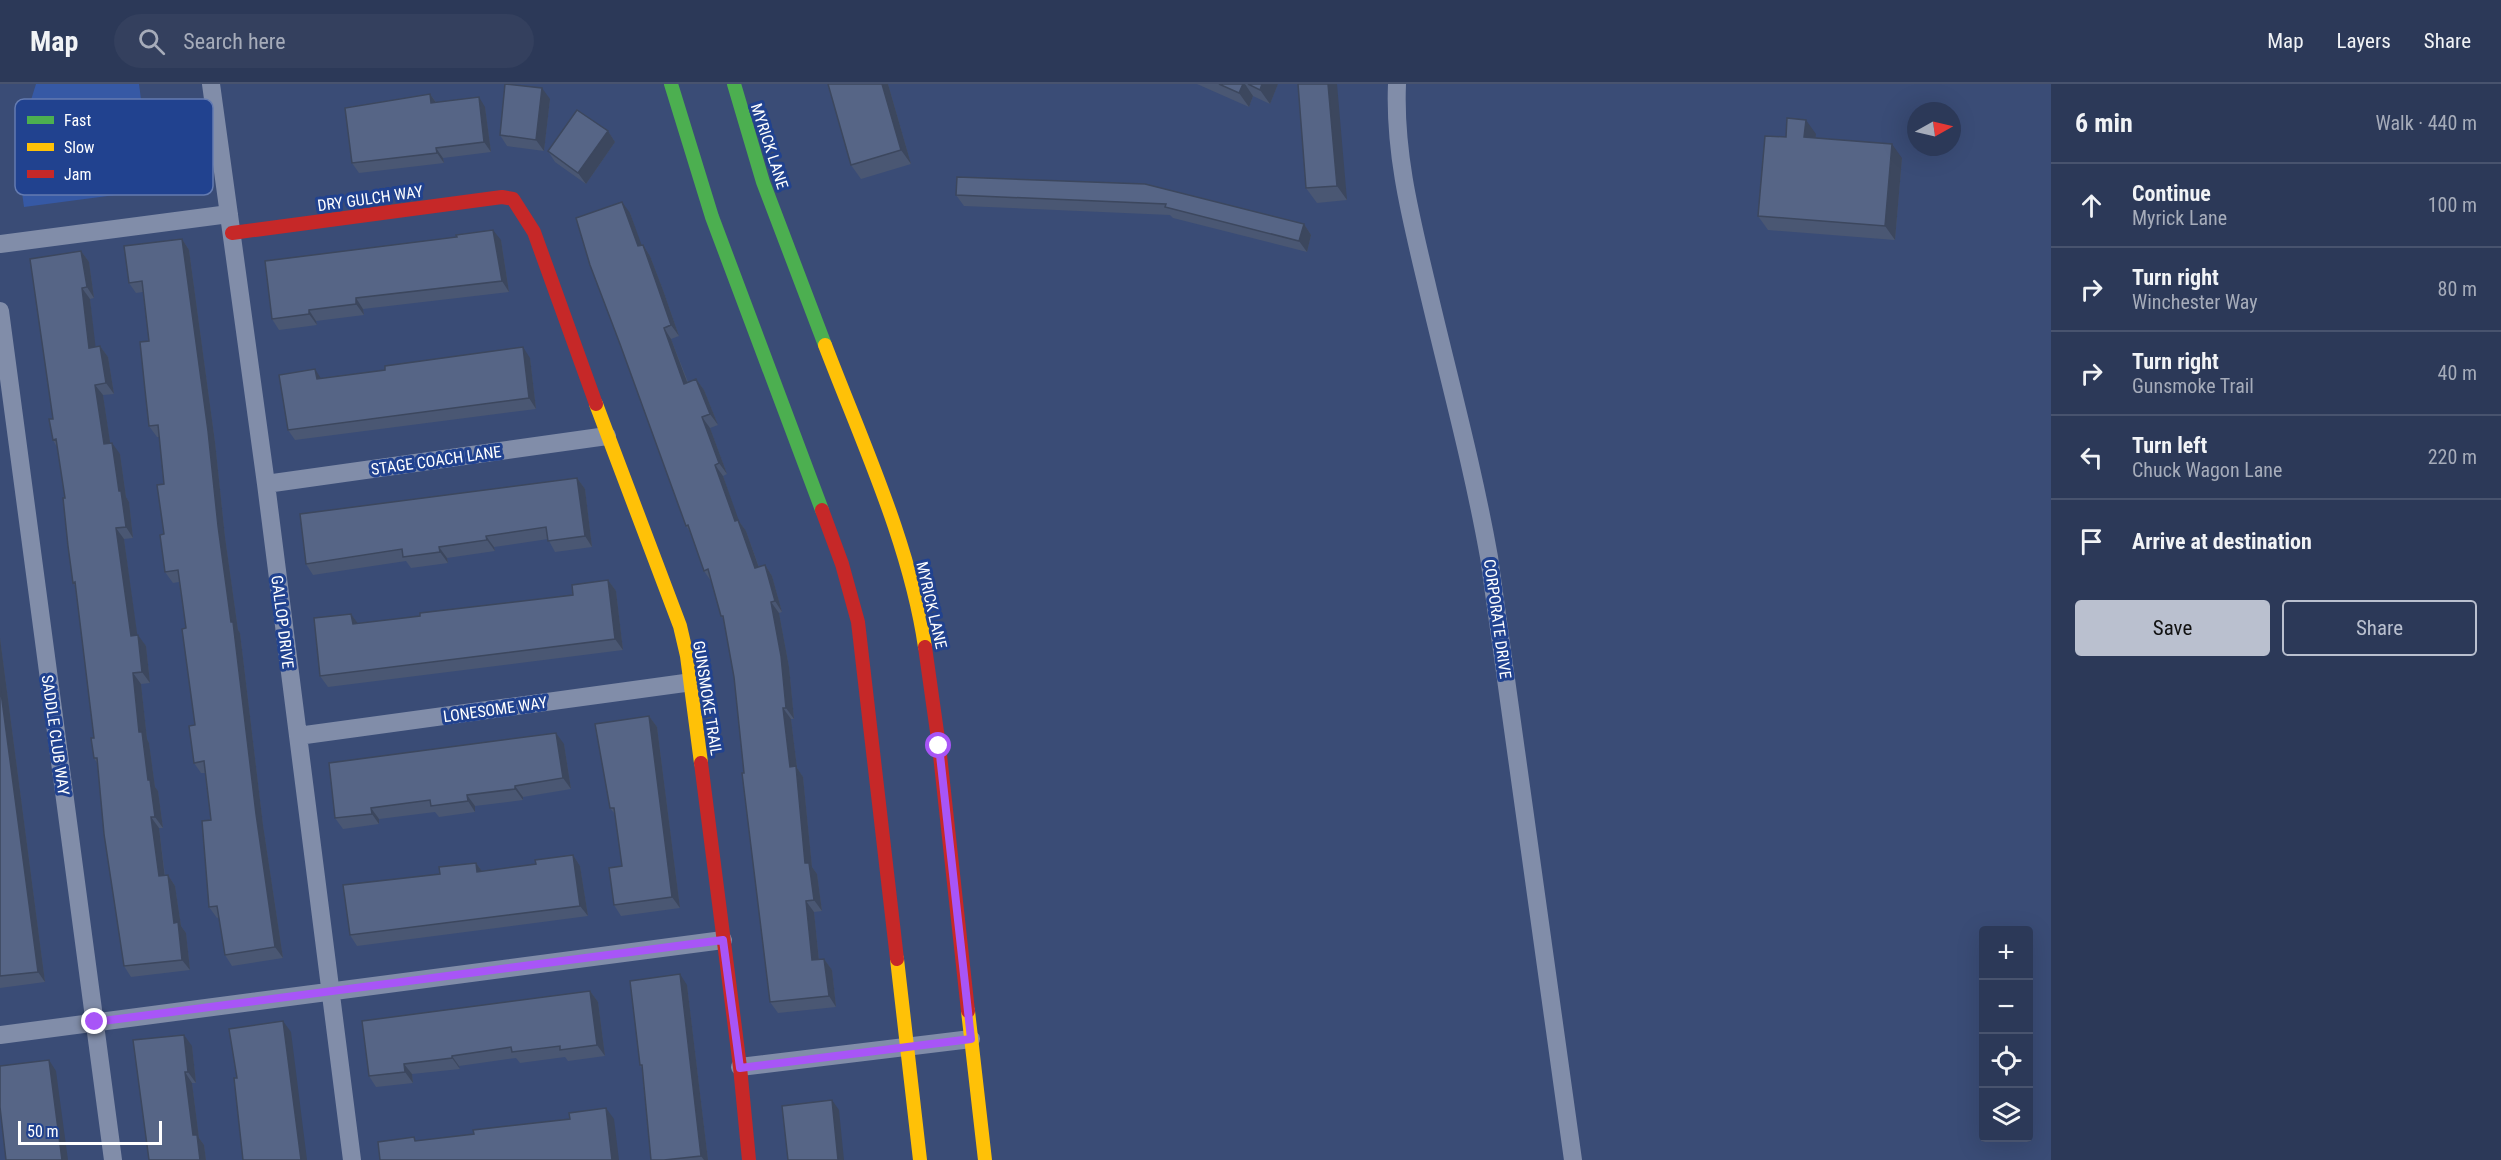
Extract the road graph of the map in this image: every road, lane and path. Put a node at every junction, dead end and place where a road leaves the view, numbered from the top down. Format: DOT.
graph roads {
  1 [pos="211,84"];
  2 [pos="671,84"];
  3 [pos="734,84"];
  4 [pos="1397,84"];
  5 [pos="513,199"];
  6 [pos="229,214"];
  7 [pos="232,233"];
  8 [pos="0,244"];
  9 [pos="0,311"];
  10 [pos="607,436"];
  11 [pos="266,484"];
  12 [pos="692,682"];
  13 [pos="297,736"];
  14 [pos="723,940"];
  15 [pos="331,991"];
  16 [pos="95,1022"];
  17 [pos="0,1035"];
  18 [pos="971,1039"];
  19 [pos="907,1047"];
  20 [pos="740,1068"];
  21 [pos="113,1160"];
  22 [pos="352,1160"];
  23 [pos="749,1160"];
  24 [pos="920,1160"];
  25 [pos="985,1160"];
  26 [pos="1573,1160"];
  1 -- 6 [label="street, GALLOP DRIVE"];
  2 -- 19 [label="street"];
  3 -- 18 [label="street, MYRICK LANE"];
  4 -- 26 [label="street, CORPORATE DRIVE"];
  5 -- 7 [label="street, DRY GULCH WAY"];
  5 -- 10 [label="street, GUNSMOKE TRAIL"];
  6 -- 7 [label="street, GALLOP DRIVE"];
  6 -- 8 [label="street"];
  7 -- 11 [label="street, GALLOP DRIVE"];
  9 -- 16 [label="street, SADDLE CLUB WAY"];
  10 -- 11 [label="street, STAGE COACH LANE"];
  10 -- 12 [label="street, GUNSMOKE TRAIL"];
  11 -- 13 [label="street, GALLOP DRIVE"];
  12 -- 13 [label="street, LONESOME WAY"];
  12 -- 14 [label="street, GUNSMOKE TRAIL"];
  13 -- 15 [label="street, GALLOP DRIVE"];
  14 -- 15 [label="street"];
  14 -- 20 [label="street, GUNSMOKE TRAIL"];
  15 -- 16 [label="street"];
  15 -- 22 [label="street, GALLOP DRIVE"];
  16 -- 17 [label="street"];
  16 -- 21 [label="street, SADDLE CLUB WAY"];
  18 -- 19 [label="street"];
  18 -- 25 [label="street, MYRICK LANE"];
  19 -- 20 [label="street"];
  19 -- 24 [label="street"];
  20 -- 23 [label="street, GUNSMOKE TRAIL"];
}
